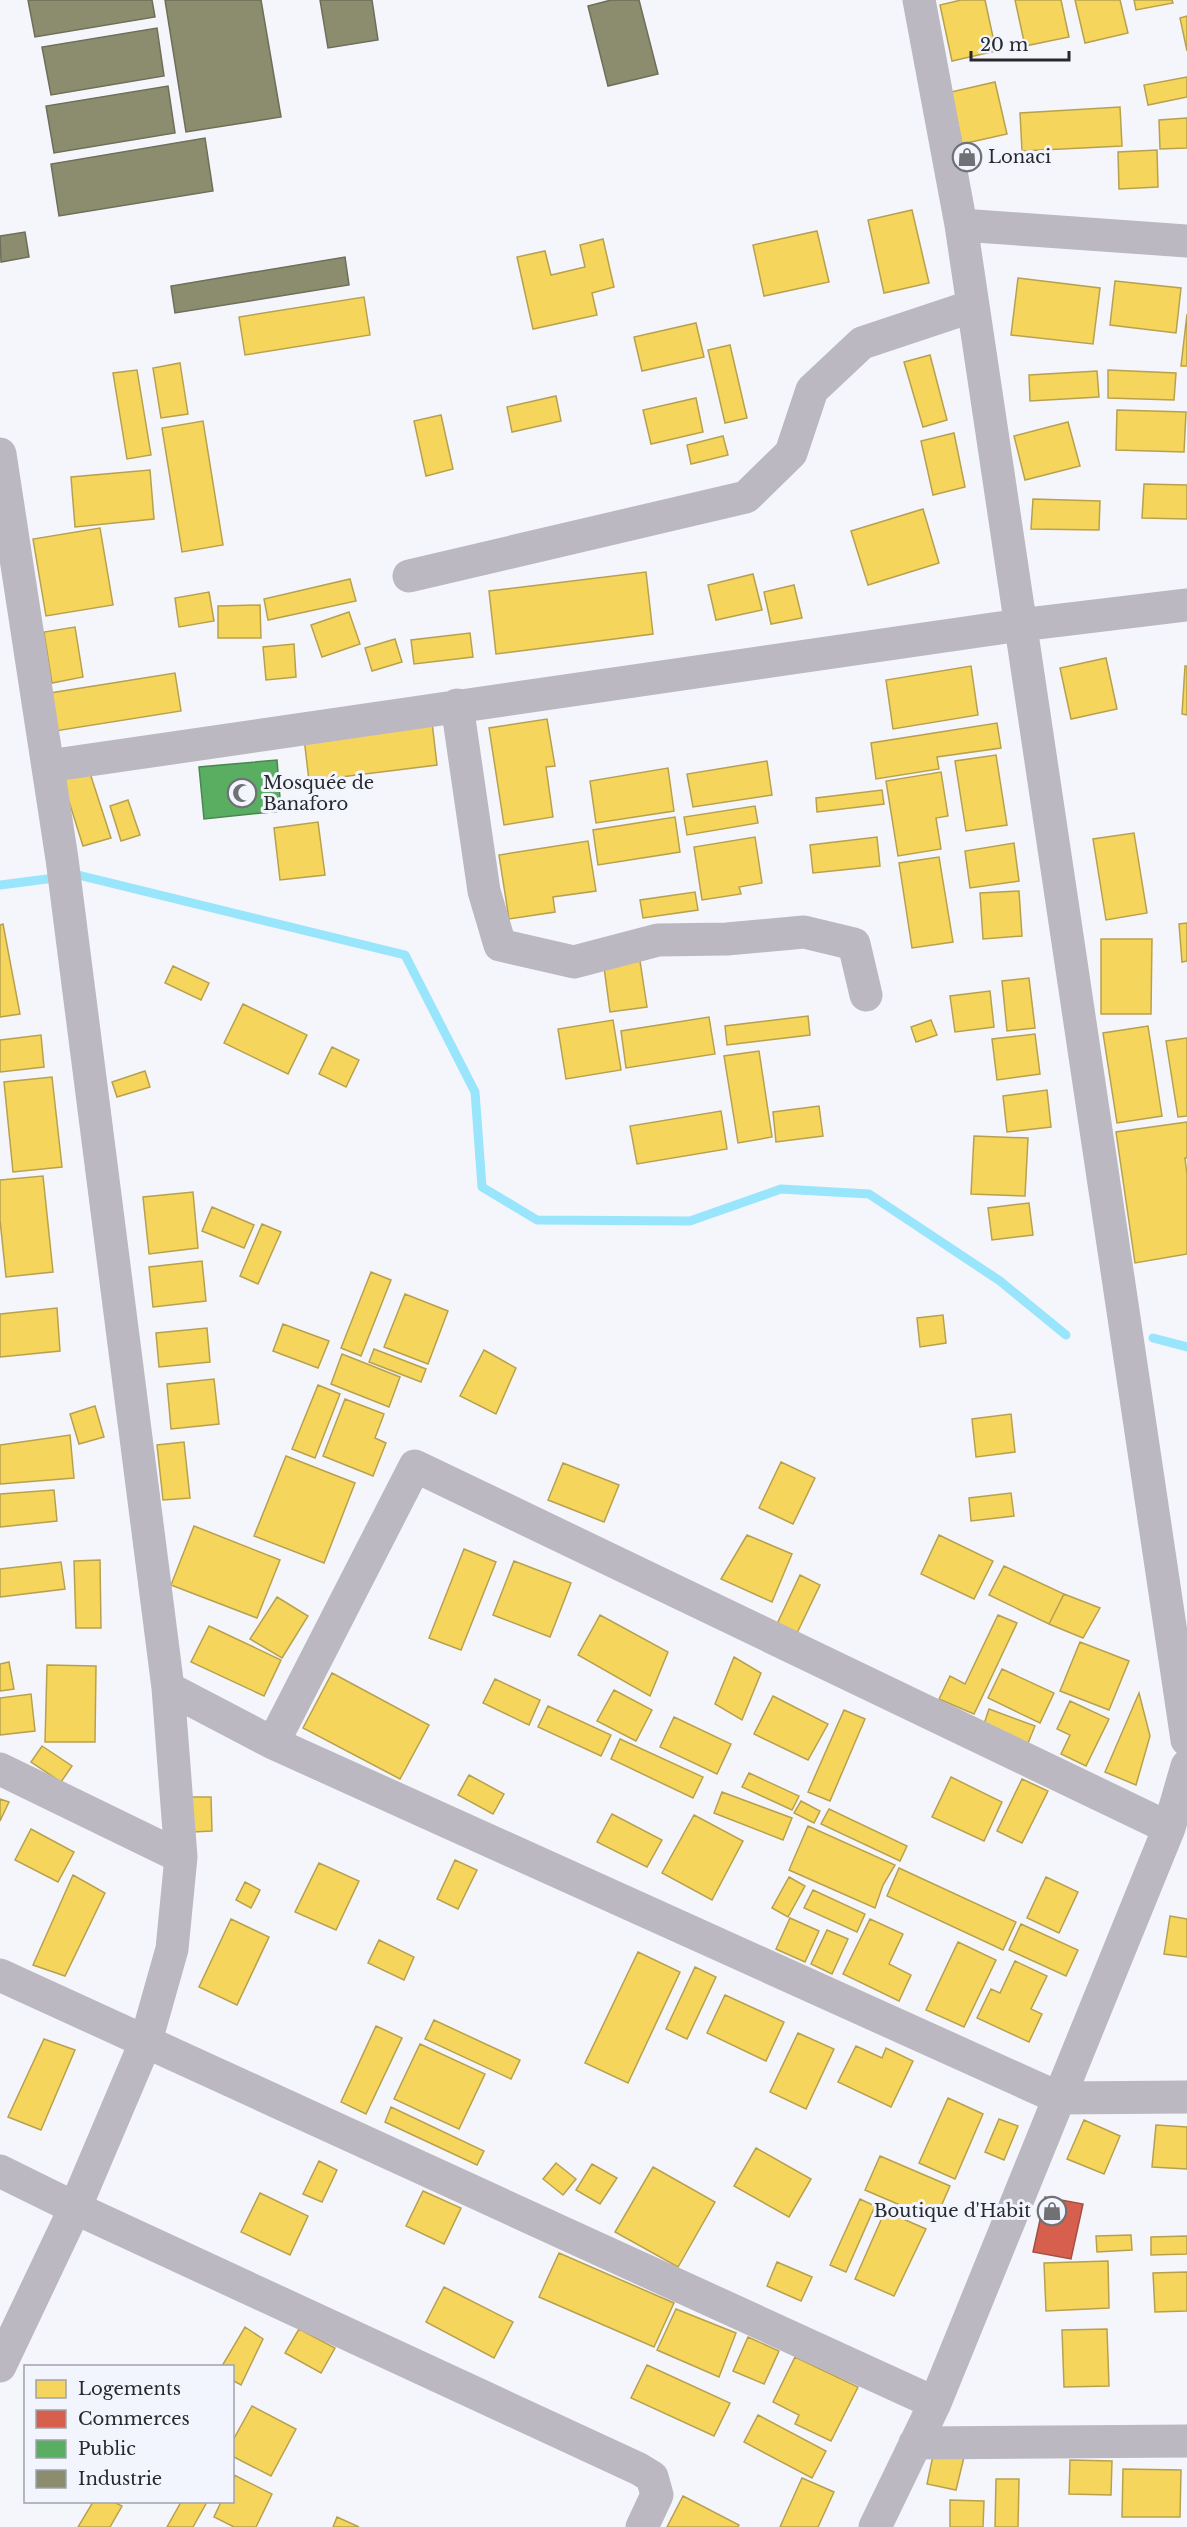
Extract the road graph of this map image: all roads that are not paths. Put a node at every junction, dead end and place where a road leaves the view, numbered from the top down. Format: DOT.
graph roads {
  1 [pos="919,0"];
  2 [pos="961,225"];
  3 [pos="1187,241"];
  4 [pos="973,306"];
  5 [pos="0,454"];
  6 [pos="5,507"];
  7 [pos="409,576"];
  8 [pos="1187,606"];
  9 [pos="1020,625"];
  10 [pos="457,705"];
  11 [pos="48,766"];
  12 [pos="866,995"];
  13 [pos="168,1688"];
  14 [pos="1187,1740"];
  15 [pos="273,1743"];
  16 [pos="1187,1766"];
  17 [pos="0,1769"];
  18 [pos="1169,1828"];
  19 [pos="181,1857"];
  20 [pos="0,1975"];
  21 [pos="146,2041"];
  22 [pos="1187,2097"];
  23 [pos="1059,2098"];
  24 [pos="0,2171"];
  25 [pos="75,2208"];
  26 [pos="0,2366"];
  27 [pos="935,2403"];
  28 [pos="1187,2440"];
  29 [pos="915,2443"];
  30 [pos="642,2527"];
  31 [pos="875,2527"];
  1 -- 2 [label="street"];
  2 -- 3 [label="street"];
  2 -- 4 [label="street"];
  4 -- 7 [label="street"];
  4 -- 9 [label="street"];
  5 -- 6 [label="street"];
  6 -- 11 [label="street"];
  8 -- 9 [label="street"];
  9 -- 10 [label="street"];
  9 -- 14 [label="street"];
  10 -- 11 [label="street"];
  10 -- 12 [label="street"];
  11 -- 13 [label="street"];
  13 -- 15 [label="street"];
  13 -- 19 [label="street"];
  15 -- 18 [label="street"];
  15 -- 23 [label="street"];
  16 -- 18 [label="street"];
  17 -- 19 [label="street"];
  18 -- 23 [label="street"];
  19 -- 21 [label="street"];
  20 -- 21 [label="street"];
  21 -- 25 [label="street"];
  21 -- 27 [label="street"];
  22 -- 23 [label="street"];
  23 -- 27 [label="street"];
  24 -- 25 [label="street"];
  25 -- 26 [label="street"];
  25 -- 30 [label="street"];
  27 -- 29 [label="street"];
  28 -- 29 [label="street"];
  29 -- 31 [label="street"];
}
